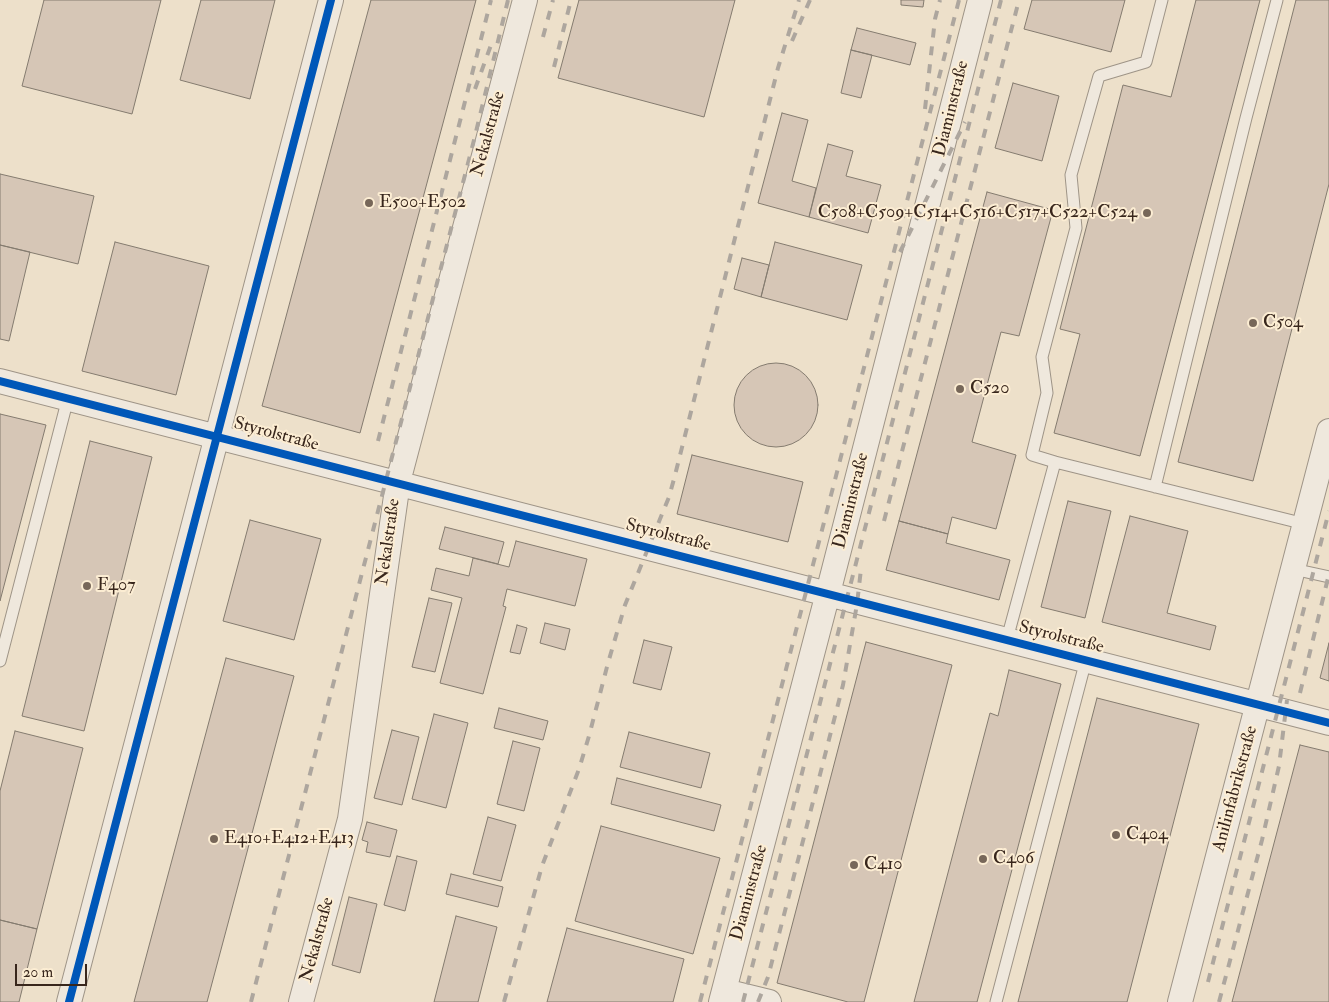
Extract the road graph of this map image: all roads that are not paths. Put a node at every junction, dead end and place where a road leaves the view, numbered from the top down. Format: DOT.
graph roads {
  1 [pos="331,0"];
  2 [pos="525,0"];
  3 [pos="980,0"];
  4 [pos="1162,0"];
  5 [pos="1277,0"];
  6 [pos="0,381"];
  7 [pos="68,398"];
  8 [pos="1329,431"];
  9 [pos="217,435"];
  10 [pos="1055,462"];
  11 [pos="398,482"];
  12 [pos="1155,487"];
  13 [pos="1305,524"];
  14 [pos="1293,569"];
  15 [pos="1329,577"];
  16 [pos="828,593"];
  17 [pos="1007,640"];
  18 [pos="1086,660"];
  19 [pos="0,662"];
  20 [pos="1258,704"];
  21 [pos="1329,723"];
  22 [pos="723,996"];
  23 [pos="69,1002"];
  24 [pos="301,1002"];
  25 [pos="769,1002"];
  26 [pos="996,1002"];
  27 [pos="1180,1002"];
  1 -- 9 [label="street"];
  2 -- 11 [label="street, Nekalstraße"];
  3 -- 16 [label="street, Diaminstraße"];
  4 -- 10 [label="lane"];
  5 -- 12 [label="lane"];
  6 -- 7 [label="street, Styrolstraße"];
  7 -- 9 [label="street, Styrolstraße"];
  7 -- 19 [label="lane"];
  8 -- 13 [label="street, Anilinfabrikstraße"];
  9 -- 11 [label="street, Styrolstraße"];
  9 -- 23 [label="street"];
  10 -- 12 [label="lane"];
  10 -- 17 [label="lane"];
  11 -- 16 [label="street, Styrolstraße"];
  11 -- 24 [label="street, Nekalstraße"];
  12 -- 13 [label="lane"];
  13 -- 14 [label="street, Anilinfabrikstraße"];
  14 -- 15 [label="lane"];
  14 -- 20 [label="street, Anilinfabrikstraße"];
  16 -- 17 [label="street, Styrolstraße"];
  16 -- 22 [label="street, Diaminstraße"];
  17 -- 18 [label="street, Styrolstraße"];
  18 -- 20 [label="street, Styrolstraße"];
  18 -- 26 [label="lane"];
  20 -- 21 [label="street, Styrolstraße"];
  20 -- 27 [label="street, Anilinfabrikstraße"];
  22 -- 25 [label="street"];
}
